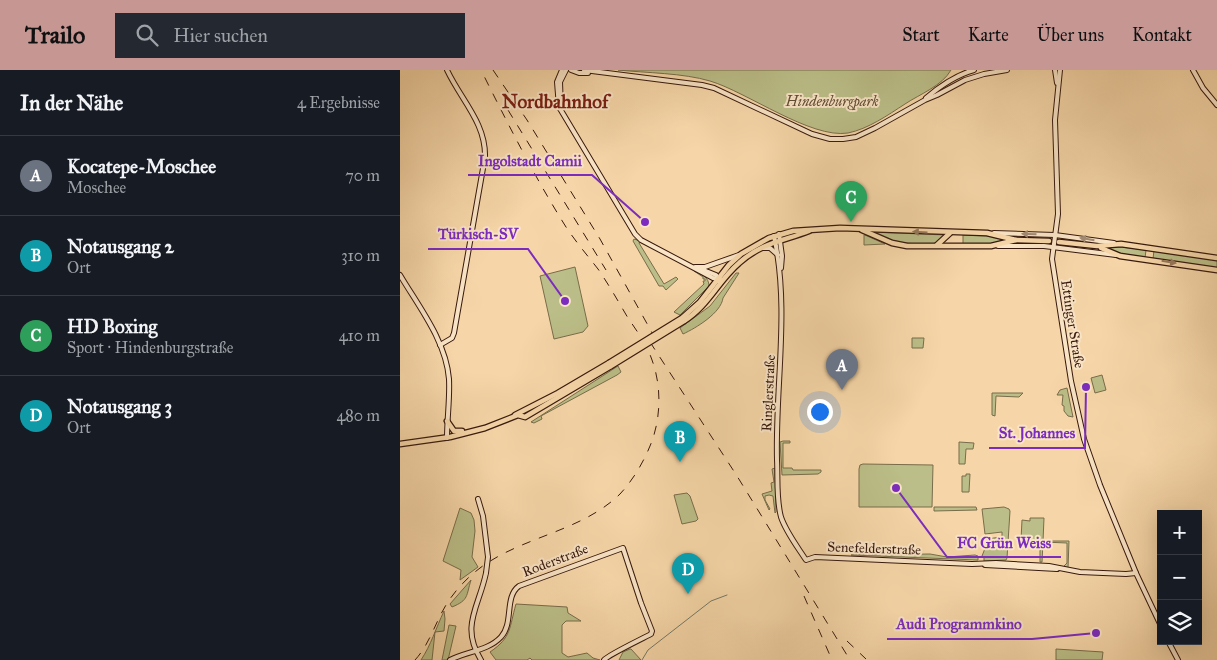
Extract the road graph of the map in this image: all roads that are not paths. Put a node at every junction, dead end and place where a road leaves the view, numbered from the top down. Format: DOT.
graph roads {
  1 [pos="447,70"];
  2 [pos="562,70"];
  3 [pos="566,70"];
  4 [pos="571,70"];
  5 [pos="584,70"];
  6 [pos="973,70"];
  7 [pos="1007,70"];
  8 [pos="1055,70"];
  9 [pos="1060,70"];
  10 [pos="1193,70"];
  11 [pos="963,71"];
  12 [pos="593,72"];
  13 [pos="970,78"];
  14 [pos="1057,87"];
  15 [pos="925,100"];
  16 [pos="1217,105"];
  17 [pos="561,110"];
  18 [pos="861,230"];
  19 [pos="950,233"];
  20 [pos="987,233"];
  21 [pos="1055,235"];
  22 [pos="777,238"];
  23 [pos="959,239"];
  24 [pos="1016,240"];
  25 [pos="1049,241"];
  26 [pos="1059,242"];
  27 [pos="1121,244"];
  28 [pos="937,246"];
  29 [pos="991,246"];
  30 [pos="1090,246"];
  31 [pos="1053,247"];
  32 [pos="758,249"];
  33 [pos="741,254"];
  34 [pos="1120,256"];
  35 [pos="778,257"];
  36 [pos="1217,258"];
  37 [pos="694,267"];
  38 [pos="1217,270"];
  39 [pos="704,273"];
  40 [pos="780,273"];
  41 [pos="400,275"];
  42 [pos="728,275"];
  43 [pos="718,279"];
  44 [pos="719,287"];
  45 [pos="712,288"];
  46 [pos="683,320"];
  47 [pos="440,345"];
  48 [pos="610,364"];
  49 [pos="558,393"];
  50 [pos="525,417"];
  51 [pos="447,421"];
  52 [pos="466,432"];
  53 [pos="447,437"];
  54 [pos="400,443"];
  55 [pos="478,499"];
  56 [pos="806,560"];
  57 [pos="1136,573"];
  58 [pos="1157,618"];
  59 [pos="1170,645"];
  60 [pos="475,651"];
  61 [pos="450,660"];
  62 [pos="481,660"];
  63 [pos="604,660"];
  64 [pos="1178,660"];
  1 -- 47 [label="street"];
  2 -- 17 [label="street"];
  3 -- 17 [label="street"];
  4 -- 12 [label="street"];
  5 -- 12 [label="street"];
  6 -- 11 [label="street"];
  6 -- 13 [label="street"];
  7 -- 13 [label="street"];
  8 -- 14 [label="street"];
  9 -- 14 [label="street, Ettinger Straße"];
  10 -- 16 [label="street"];
  11 -- 13 [label="street"];
  11 -- 15 [label="street"];
  12 -- 15 [label="street"];
  13 -- 15 [label="street"];
  14 -- 21 [label="street, Ettinger Straße"];
  17 -- 37 [label="street"];
  19 -- 18 [label="main road, one-way"];
  18 -- 22 [label="main road"];
  18 -- 28 [label="main road"];
  19 -- 23 [label="main road"];
  19 -- 28 [label="main road"];
  21 -- 20 [label="street, one-way"];
  20 -- 23 [label="main road"];
  20 -- 24 [label="main road"];
  27 -- 21 [label="street, one-way"];
  21 -- 31 [label="street, Ettinger Straße"];
  22 -- 32 [label="main road"];
  22 -- 33 [label="main road"];
  22 -- 35 [label="street, Ringlerstraße"];
  22 -- 40 [label="street, Ringlerstraße"];
  23 -- 28 [label="main road"];
  23 -- 29 [label="main road"];
  24 -- 25 [label="main road"];
  24 -- 29 [label="main road"];
  26 -- 30 [label="main road"];
  27 -- 30 [label="main road"];
  27 -- 36 [label="main road"];
  29 -- 31 [label="street"];
  30 -- 34 [label="main road"];
  31 -- 34 [label="street"];
  31 -- 57 [label="street, Ettinger Straße"];
  32 -- 35 [label="street"];
  32 -- 42 [label="main road"];
  33 -- 37 [label="street"];
  33 -- 43 [label="main road"];
  34 -- 38 [label="main road, one-way"];
  35 -- 40 [label="street, Ringlerstraße"];
  37 -- 39 [label="street"];
  37 -- 43 [label="street"];
  39 -- 43 [label="street"];
  39 -- 45 [label="street"];
  40 -- 56 [label="street, Ringlerstraße"];
  41 -- 47 [label="street"];
  42 -- 43 [label="street"];
  42 -- 44 [label="main road"];
  43 -- 44 [label="street"];
  43 -- 45 [label="main road"];
  44 -- 46 [label="main road"];
  45 -- 46 [label="main road"];
  46 -- 48 [label="main road, bridge"];
  47 -- 51 [label="street"];
  48 -- 49 [label="main road"];
  48 -- 50 [label="main road"];
  49 -- 50 [label="main road"];
  49 -- 52 [label="main road"];
  50 -- 53 [label="main road"];
  51 -- 52 [label="main road"];
  51 -- 53 [label="street"];
  52 -- 53 [label="main road"];
  53 -- 54 [label="main road"];
  55 -- 60 [label="street, bridge"];
  56 -- 57 [label="street, Senefelderstraße"];
  57 -- 58 [label="street, Ettinger Straße"];
  59 -- 64 [label="street"];
  60 -- 61 [label="street"];
  60 -- 62 [label="street"];
  60 -- 63 [label="street, Roderstraße"];
}
